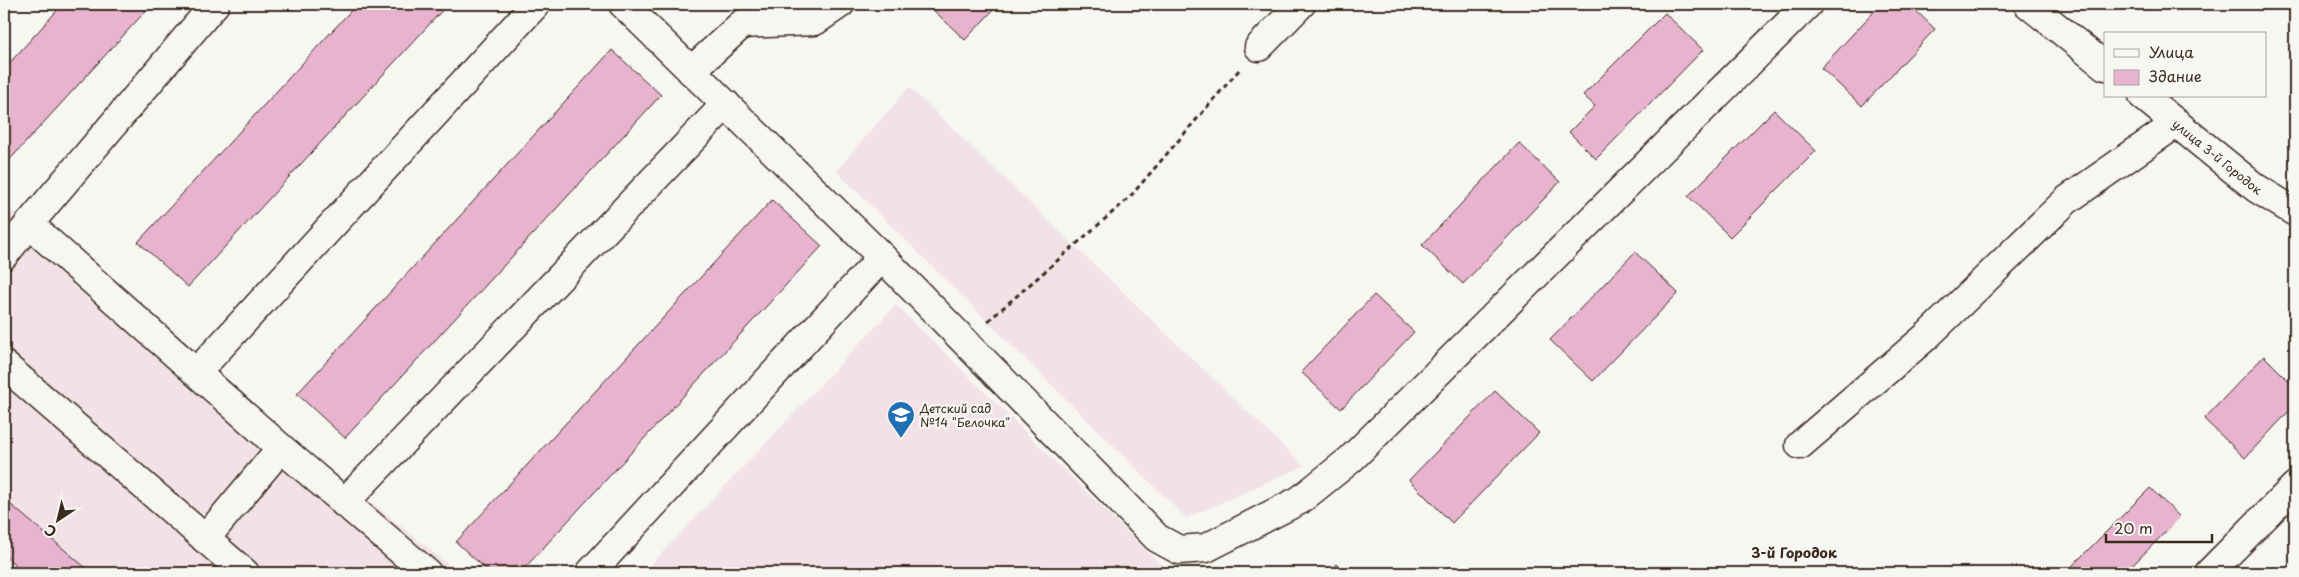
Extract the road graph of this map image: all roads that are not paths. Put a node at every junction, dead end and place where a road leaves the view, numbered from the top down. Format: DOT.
graph roads {
  1 [pos="215,4"];
  2 [pos="536,4"];
  3 [pos="623,4"];
  4 [pos="840,4"];
  5 [pos="1301,4"];
  6 [pos="1808,4"];
  7 [pos="2028,4"];
  8 [pos="744,14"];
  9 [pos="1259,47"];
  10 [pos="2104,65"];
  11 [pos="692,71"];
  12 [pos="2146,98"];
  13 [pos="726,104"];
  14 [pos="2177,123"];
  15 [pos="2295,212"];
  16 [pos="28,224"];
  17 [pos="4,254"];
  18 [pos="882,257"];
  19 [pos="4,365"];
  20 [pos="197,372"];
  21 [pos="1800,445"];
  22 [pos="281,448"];
  23 [pos="2295,486"];
  24 [pos="344,503"];
  25 [pos="205,539"];
  26 [pos="244,573"];
  27 [pos="426,573"];
  28 [pos="590,573"];
  29 [pos="2209,573"];
  1 -- 16 [label="street"];
  2 -- 20 [label="street"];
  3 -- 11 [label="street"];
  4 -- 8 [label="street"];
  5 -- 9 [label="street"];
  6 -- 18 [label="street"];
  7 -- 10 [label="street"];
  8 -- 11 [label="street"];
  11 -- 13 [label="street"];
  12 -- 14 [label="street, улица 3-й Городок"];
  13 -- 18 [label="street"];
  13 -- 24 [label="street"];
  14 -- 15 [label="street, улица 3-й Городок"];
  14 -- 21 [label="street"];
  16 -- 17 [label="street"];
  16 -- 20 [label="street"];
  18 -- 28 [label="street"];
  19 -- 25 [label="street"];
  20 -- 22 [label="street"];
  22 -- 24 [label="street"];
  22 -- 25 [label="street"];
  23 -- 29 [label="street"];
  24 -- 27 [label="street"];
  25 -- 26 [label="street"];
}
